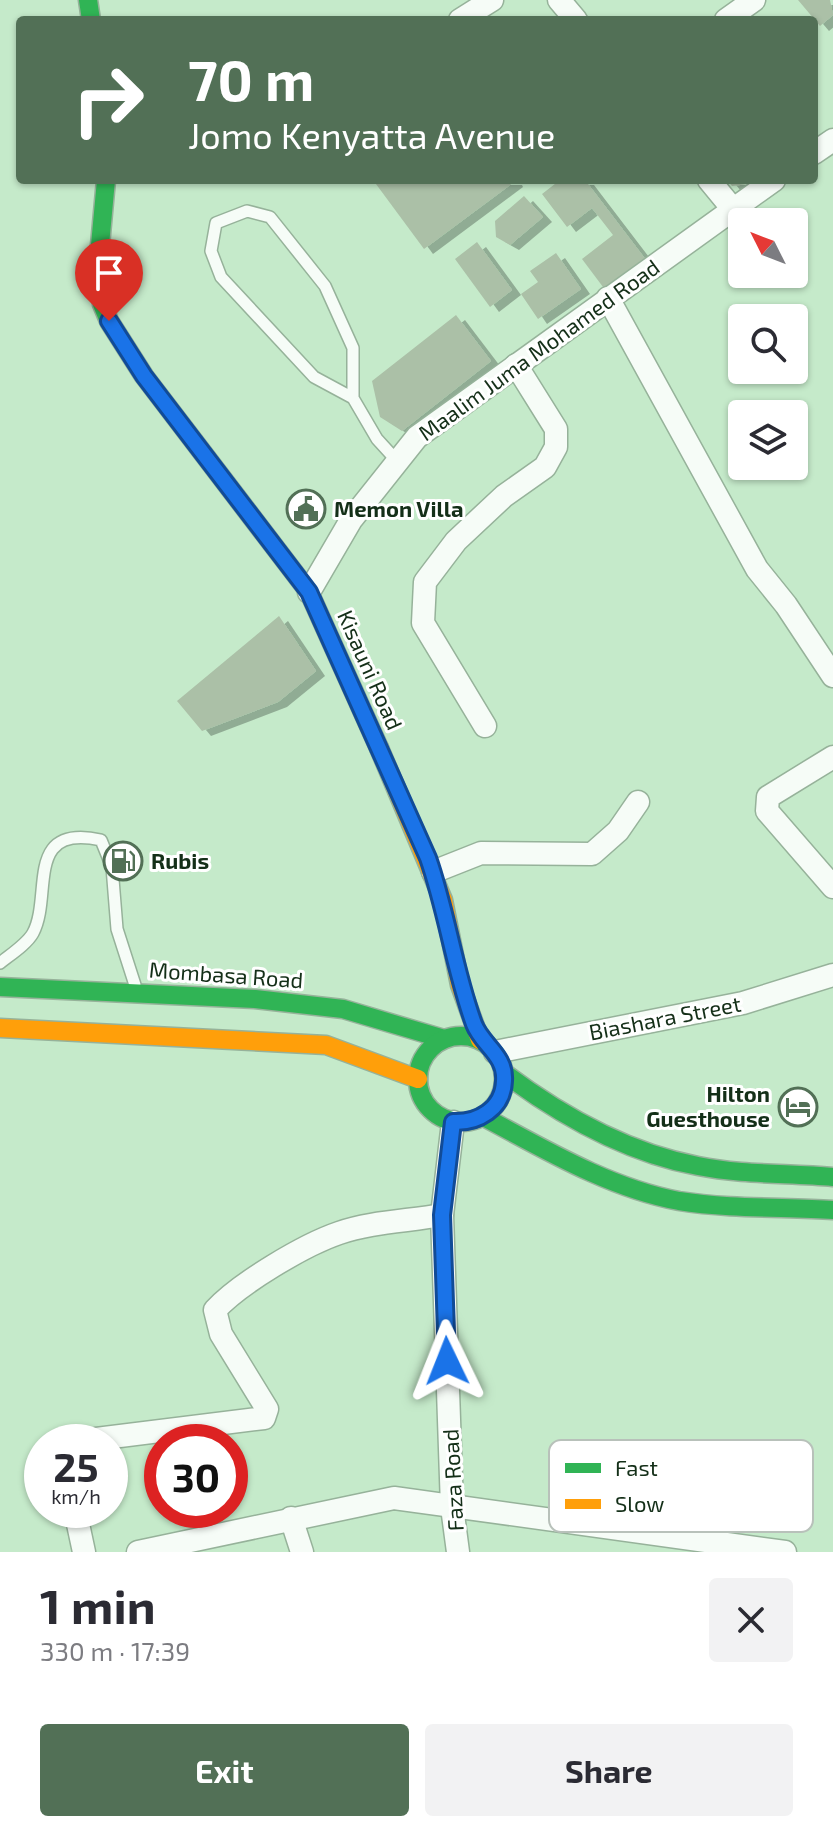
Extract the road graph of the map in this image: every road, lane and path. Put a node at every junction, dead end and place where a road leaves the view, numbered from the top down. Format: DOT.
graph roads {
  1 [pos="492,0"];
  2 [pos="559,0"];
  3 [pos="754,0"];
  4 [pos="466,16"];
  5 [pos="573,16"];
  6 [pos="732,16"];
  7 [pos="106,184"];
  8 [pos="712,184"];
  9 [pos="768,184"];
  10 [pos="732,208"];
  11 [pos="728,211"];
  12 [pos="608,298"];
  13 [pos="516,365"];
  14 [pos="353,398"];
  15 [pos="398,462"];
  16 [pos="309,592"];
  17 [pos="833,676"];
  18 [pos="485,726"];
  19 [pos="833,757"];
  20 [pos="638,802"];
  21 [pos="433,872"];
  22 [pos="833,887"];
  23 [pos="0,963"];
  24 [pos="833,975"];
  25 [pos="0,987"];
  26 [pos="137,993"];
  27 [pos="0,1028"];
  28 [pos="444,1039"];
  29 [pos="488,1046"];
  30 [pos="504,1073"];
  31 [pos="418,1079"];
  32 [pos="482,1116"];
  33 [pos="453,1122"];
  34 [pos="833,1177"];
  35 [pos="833,1210"];
  36 [pos="442,1215"];
  37 [pos="128,1435"];
  38 [pos="452,1507"];
  39 [pos="291,1518"];
  40 [pos="549,1520"];
  41 [pos="79,1528"];
  42 [pos="637,1532"];
  43 [pos="179,1548"];
  44 [pos="84,1552"];
  45 [pos="138,1552"];
  46 [pos="302,1552"];
  47 [pos="458,1552"];
  48 [pos="785,1552"];
  1 -- 4 [label="street"];
  2 -- 5 [label="street"];
  3 -- 6 [label="street"];
  7 -- 16 [label="main road, Kisauni Road"];
  8 -- 10 [label="street"];
  9 -- 10 [label="street, Maalim Juma Mohamed Road"];
  11 -- 12 [label="street, Maalim Juma Mohamed Road"];
  12 -- 13 [label="street, Maalim Juma Mohamed Road"];
  12 -- 17 [label="street"];
  13 -- 15 [label="street, Maalim Juma Mohamed Road"];
  13 -- 18 [label="street"];
  14 -- 14 [label="lane"];
  14 -- 15 [label="lane"];
  15 -- 16 [label="street, Maalim Juma Mohamed Road"];
  16 -- 21 [label="main road, Kisauni Road"];
  19 -- 22 [label="street"];
  20 -- 21 [label="street"];
  21 -- 29 [label="main road, Kisauni Road"];
  23 -- 26 [label="lane"];
  24 -- 29 [label="street, Biashara Street"];
  25 -- 26 [label="main road, Mombasa Road"];
  26 -- 28 [label="main road, Mombasa Road"];
  27 -- 31 [label="main road"];
  28 -- 29 [label="main road"];
  28 -- 31 [label="main road"];
  29 -- 30 [label="main road"];
  30 -- 32 [label="main road"];
  30 -- 34 [label="main road"];
  31 -- 33 [label="main road"];
  32 -- 33 [label="main road"];
  32 -- 35 [label="main road"];
  33 -- 36 [label="street, Faza Road"];
  36 -- 37 [label="street"];
  36 -- 38 [label="street, Faza Road"];
  38 -- 39 [label="street"];
  38 -- 40 [label="street"];
  38 -- 47 [label="street, Faza Road"];
  39 -- 43 [label="street"];
  39 -- 46 [label="street"];
  41 -- 44 [label="street"];
  42 -- 48 [label="street"];
  43 -- 45 [label="street"];
}
